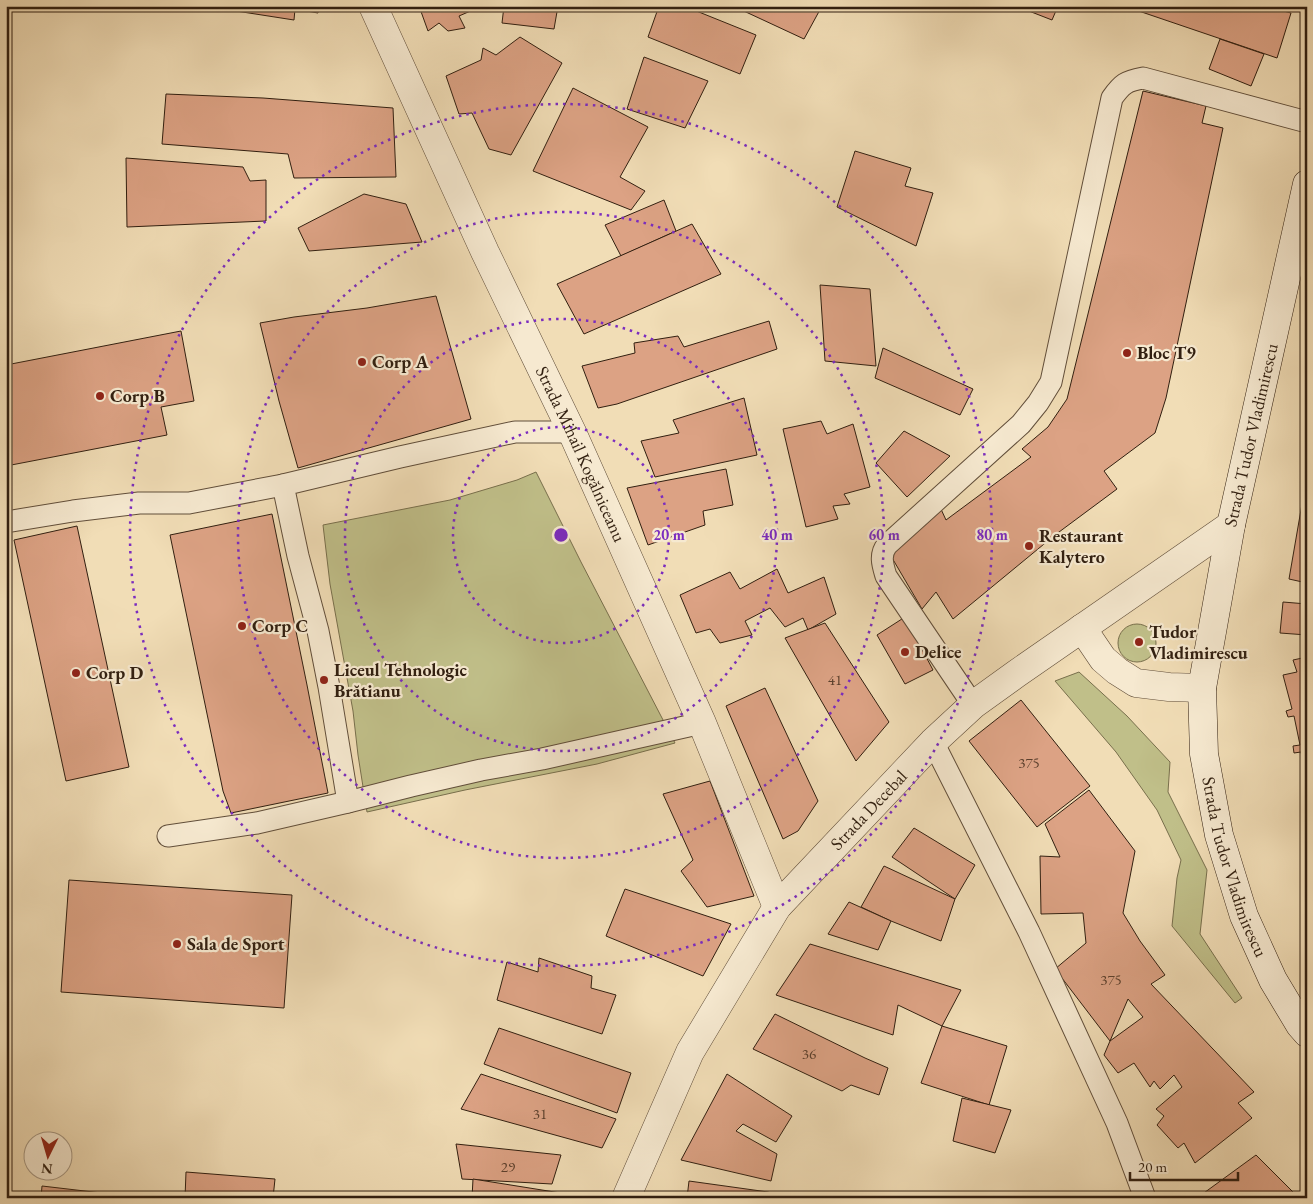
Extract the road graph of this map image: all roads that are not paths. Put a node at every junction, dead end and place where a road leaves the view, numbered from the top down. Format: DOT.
graph roads {
  1 [pos="373,6"];
  2 [pos="1307,122"];
  3 [pos="1307,184"];
  4 [pos="1300,253"];
  5 [pos="572,432"];
  6 [pos="283,485"];
  7 [pos="6,522"];
  8 [pos="1230,525"];
  9 [pos="1082,628"];
  10 [pos="1202,688"];
  11 [pos="973,705"];
  12 [pos="702,723"];
  13 [pos="933,742"];
  14 [pos="348,802"];
  15 [pos="168,836"];
  16 [pos="778,907"];
  17 [pos="1307,1033"];
  18 [pos="626,1198"];
  19 [pos="1145,1198"];
  1 -- 5 [label="street, Strada Mihail Kogălniceanu"];
  2 -- 11 [label="lane"];
  3 -- 4 [label="street, Strada Tudor Vladimirescu"];
  4 -- 8 [label="street, Strada Tudor Vladimirescu"];
  5 -- 6 [label="lane"];
  5 -- 12 [label="street, Strada Mihail Kogălniceanu"];
  6 -- 7 [label="lane"];
  6 -- 14 [label="lane"];
  8 -- 9 [label="street, Strada Decebal"];
  8 -- 10 [label="street, Strada Tudor Vladimirescu"];
  9 -- 10 [label="street"];
  9 -- 11 [label="street, Strada Decebal"];
  10 -- 17 [label="street, Strada Tudor Vladimirescu"];
  11 -- 13 [label="street, Strada Decebal"];
  12 -- 14 [label="lane"];
  12 -- 16 [label="street, Strada Mihail Kogălniceanu"];
  13 -- 16 [label="street, Strada Decebal"];
  13 -- 19 [label="lane"];
  14 -- 15 [label="lane"];
  16 -- 18 [label="street, Strada Decebal"];
}
